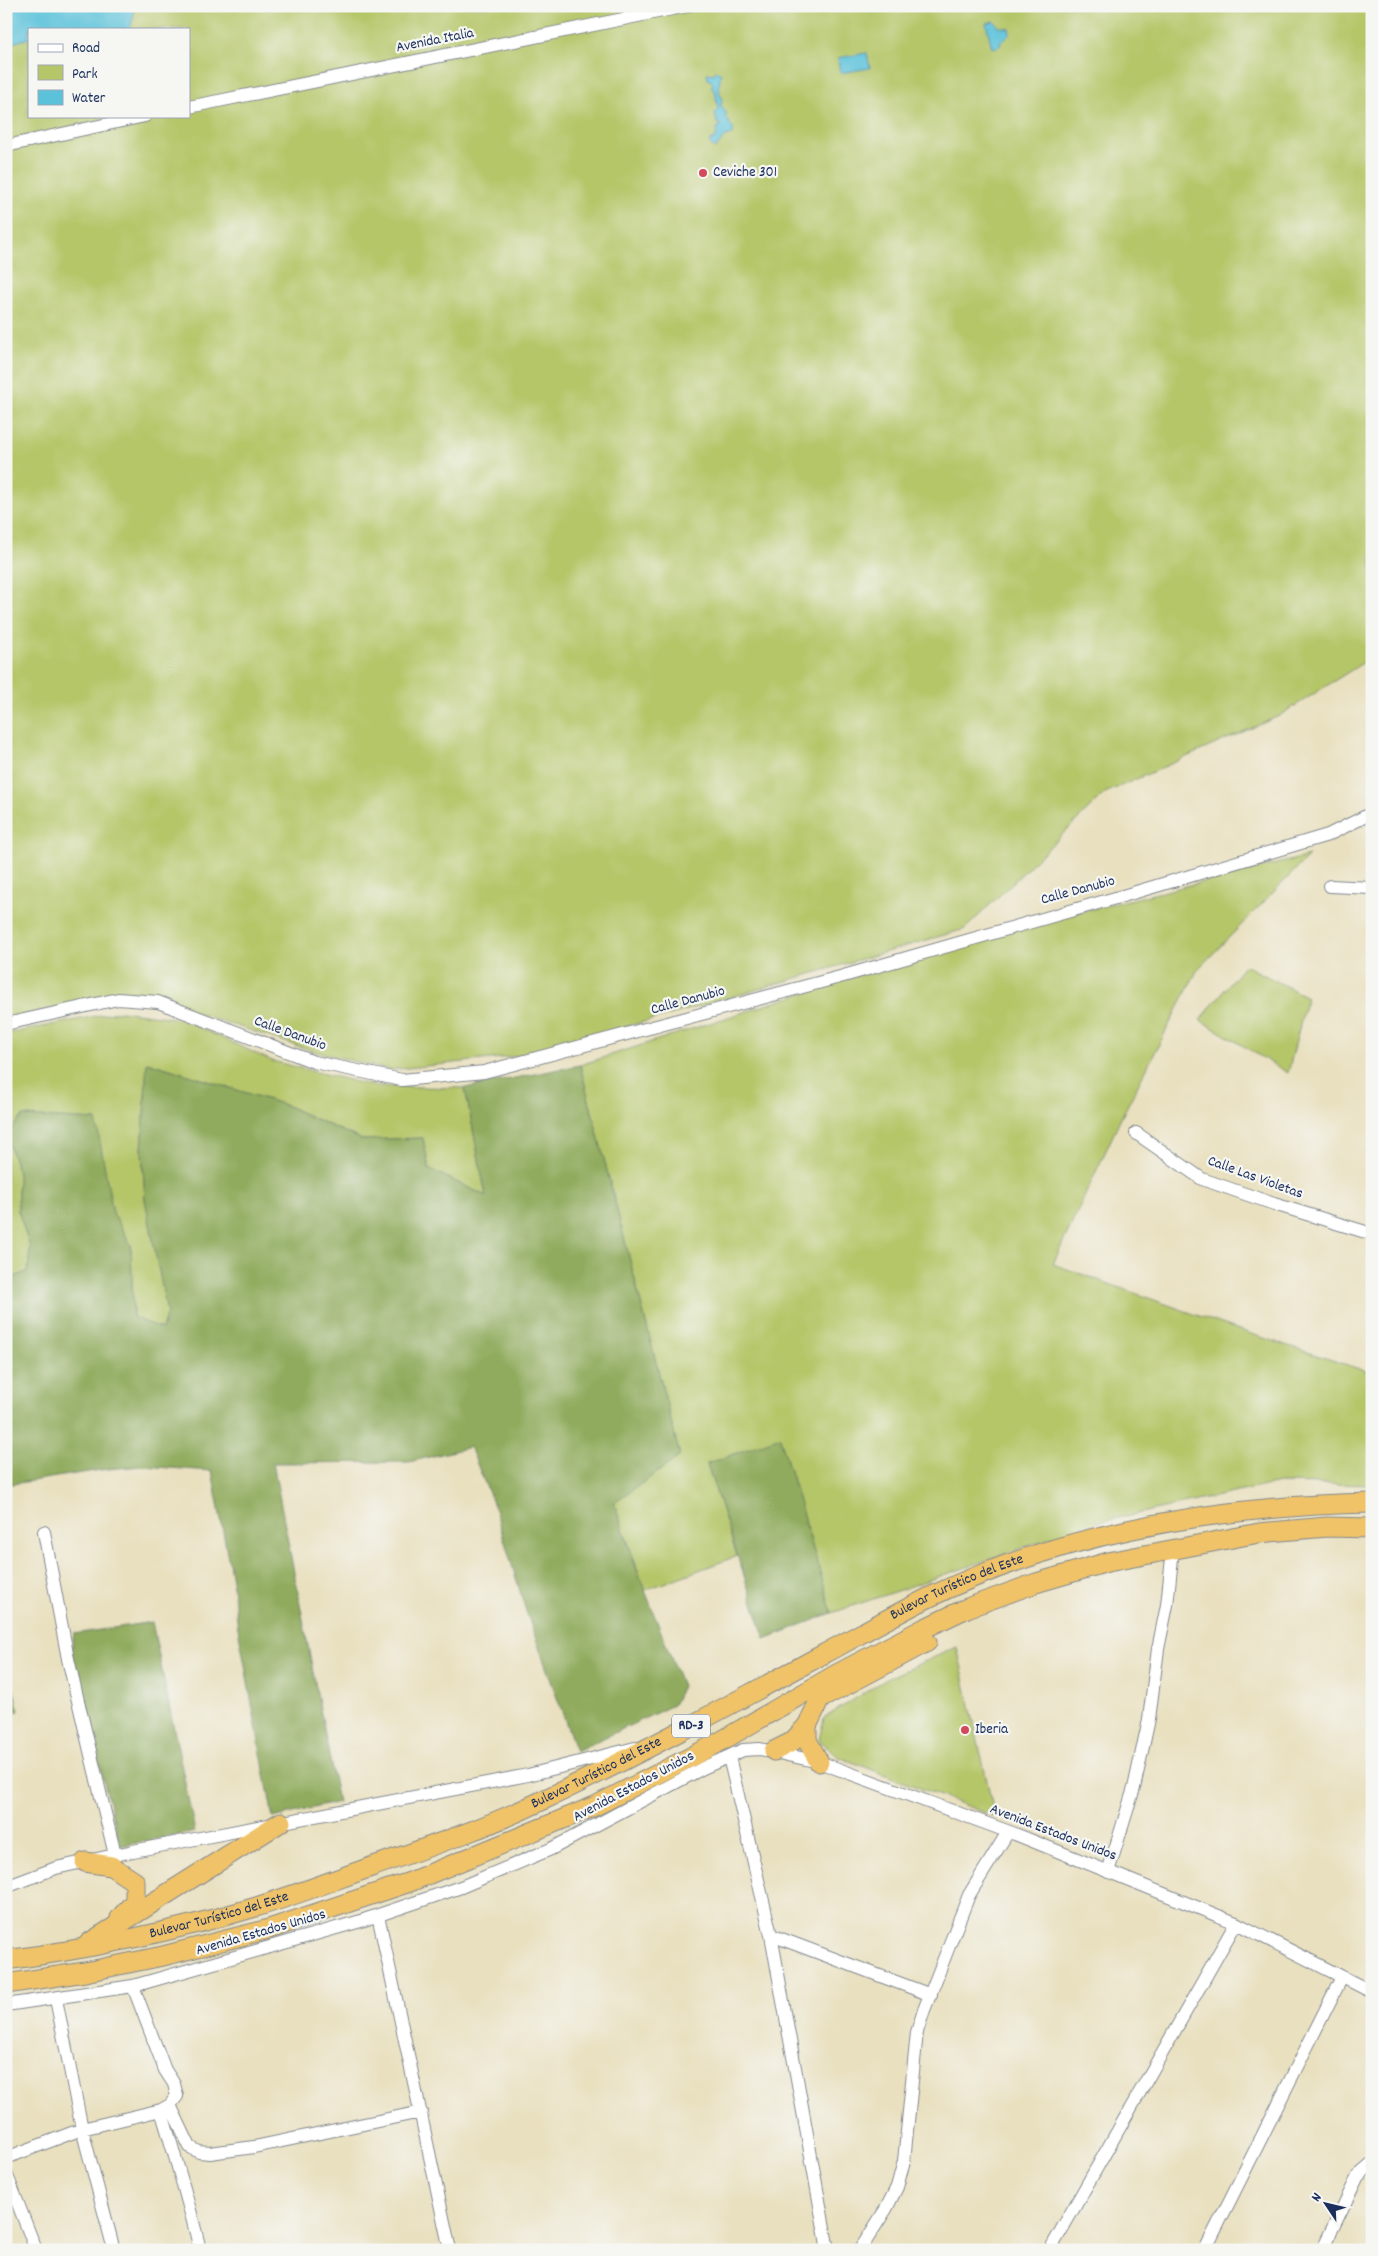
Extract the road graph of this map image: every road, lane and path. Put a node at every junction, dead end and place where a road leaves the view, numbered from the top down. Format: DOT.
graph roads {
  1 [pos="688,6"];
  2 [pos="190,107"];
  3 [pos="136,118"];
  4 [pos="6,146"];
  5 [pos="1372,813"];
  6 [pos="1330,886"];
  7 [pos="1372,888"];
  8 [pos="6,1024"];
  9 [pos="1136,1133"];
  10 [pos="1372,1234"];
  11 [pos="1372,1503"];
  12 [pos="1372,1528"];
  13 [pos="44,1532"];
  14 [pos="1173,1550"];
  15 [pos="1108,1562"];
  16 [pos="807,1726"];
  17 [pos="662,1742"];
  18 [pos="774,1752"];
  19 [pos="729,1757"];
  20 [pos="819,1762"];
  21 [pos="281,1822"];
  22 [pos="1008,1832"];
  23 [pos="115,1855"];
  24 [pos="86,1862"];
  25 [pos="1108,1872"];
  26 [pos="6,1887"];
  27 [pos="378,1915"];
  28 [pos="1236,1923"];
  29 [pos="112,1928"];
  30 [pos="771,1935"];
  31 [pos="77,1951"];
  32 [pos="6,1960"];
  33 [pos="1342,1977"];
  34 [pos="6,1984"];
  35 [pos="133,1986"];
  36 [pos="1372,1992"];
  37 [pos="931,1995"];
  38 [pos="56,1999"];
  39 [pos="6,2006"];
  40 [pos="166,2107"];
  41 [pos="421,2112"];
  42 [pos="82,2130"];
  43 [pos="6,2158"];
  44 [pos="1372,2164"];
  45 [pos="6,2173"];
  46 [pos="36,2250"];
  47 [pos="114,2250"];
  48 [pos="200,2250"];
  49 [pos="449,2250"];
  50 [pos="828,2250"];
  51 [pos="860,2250"];
  52 [pos="1050,2250"];
  53 [pos="1205,2250"];
  54 [pos="1322,2250"];
  1 -- 2 [label="street, Avenida Italia"];
  3 -- 4 [label="street"];
  5 -- 8 [label="street, Calle Danubio"];
  6 -- 7 [label="street"];
  9 -- 10 [label="street, Calle Las Violetas"];
  11 -- 17 [label="highway, Bulevar Turístico del Este / RD-3"];
  12 -- 14 [label="highway, Bulevar Turístico del Este / RD-3"];
  13 -- 23 [label="street"];
  14 -- 15 [label="highway, Bulevar Turístico del Este / RD-3"];
  14 -- 25 [label="street"];
  15 -- 16 [label="highway"];
  15 -- 34 [label="highway, Bulevar Turístico del Este / RD-3"];
  16 -- 18 [label="highway"];
  16 -- 20 [label="highway"];
  17 -- 21 [label="street, Avenida Estados Unidos"];
  17 -- 31 [label="highway, Bulevar Turístico del Este / RD-3"];
  18 -- 19 [label="street, Avenida Estados Unidos"];
  18 -- 20 [label="street, Avenida Estados Unidos"];
  19 -- 27 [label="street, Avenida Estados Unidos"];
  19 -- 30 [label="street"];
  20 -- 22 [label="street, Avenida Estados Unidos"];
  21 -- 23 [label="street, Avenida Estados Unidos"];
  21 -- 29 [label="highway"];
  22 -- 25 [label="street, Avenida Estados Unidos"];
  22 -- 37 [label="street"];
  23 -- 24 [label="street, Avenida Estados Unidos"];
  24 -- 26 [label="street, Avenida Estados Unidos"];
  24 -- 29 [label="highway"];
  25 -- 28 [label="street, Avenida Estados Unidos"];
  27 -- 35 [label="street, Avenida Estados Unidos"];
  27 -- 41 [label="street"];
  28 -- 33 [label="street, Avenida Estados Unidos"];
  28 -- 52 [label="street"];
  29 -- 31 [label="highway"];
  30 -- 37 [label="street"];
  30 -- 50 [label="street"];
  31 -- 32 [label="highway, Bulevar Turístico del Este / RD-3"];
  33 -- 36 [label="street, Avenida Estados Unidos"];
  33 -- 53 [label="street"];
  35 -- 38 [label="street, Avenida Estados Unidos"];
  35 -- 40 [label="street"];
  37 -- 51 [label="street"];
  38 -- 39 [label="street, Avenida Estados Unidos"];
  38 -- 42 [label="street"];
  40 -- 41 [label="street"];
  40 -- 42 [label="street"];
  40 -- 48 [label="street"];
  41 -- 49 [label="street"];
  42 -- 43 [label="street"];
  42 -- 47 [label="street"];
  44 -- 54 [label="street"];
  45 -- 46 [label="street"];
}
